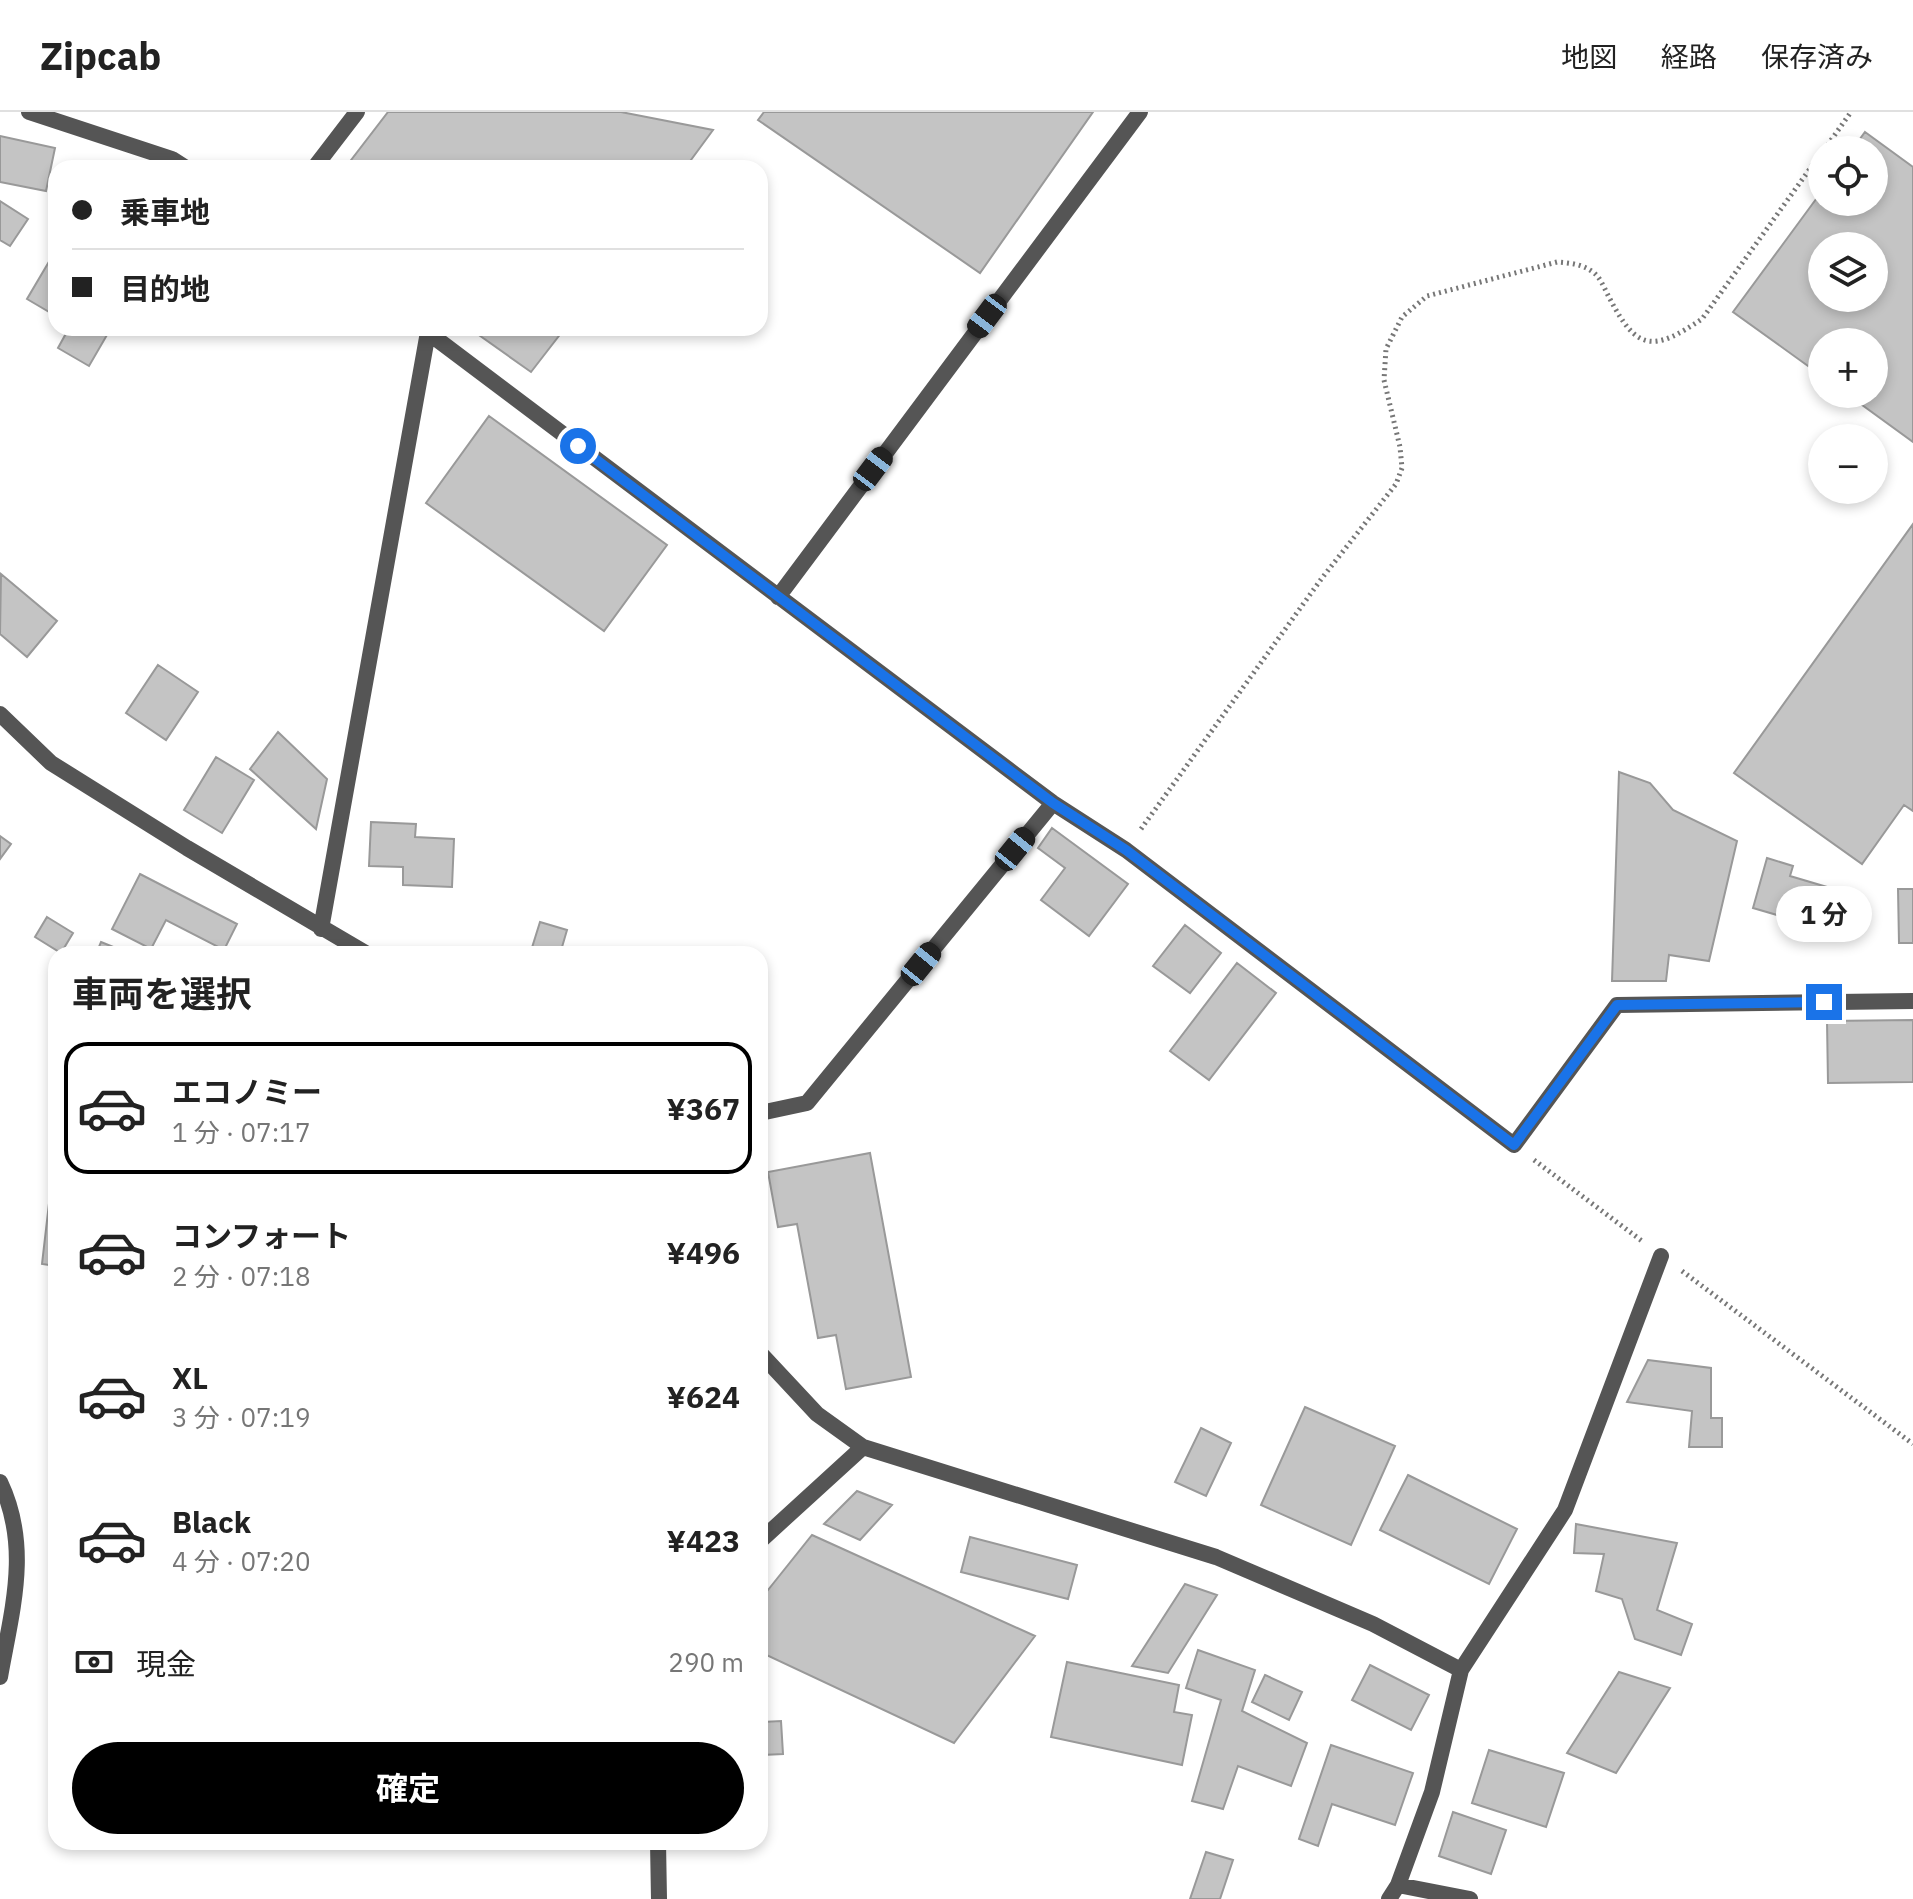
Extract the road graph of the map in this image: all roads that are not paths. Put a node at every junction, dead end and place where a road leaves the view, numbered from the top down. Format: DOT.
graph roads {
  1 [pos="29,112"];
  2 [pos="357,112"];
  3 [pos="1140,112"];
  4 [pos="174,160"];
  5 [pos="320,160"];
  6 [pos="424,336"];
  7 [pos="433,336"];
  8 [pos="778,597"];
  9 [pos="0,714"];
  10 [pos="1053,803"];
  11 [pos="321,929"];
  12 [pos="352,946"];
  13 [pos="1913,1001"];
  14 [pos="768,1111"];
  15 [pos="1661,1256"];
  16 [pos="768,1362"];
  17 [pos="863,1447"];
  18 [pos="0,1482"];
  19 [pos="768,1534"];
  20 [pos="1461,1670"];
  21 [pos="0,1677"];
  22 [pos="658,1850"];
  23 [pos="1394,1892"];
  24 [pos="659,1899"];
  25 [pos="1470,1899"];
  1 -- 4 [label="street"];
  2 -- 5 [label="street"];
  3 -- 8 [label="street"];
  6 -- 11 [label="street"];
  7 -- 8 [label="street"];
  8 -- 10 [label="street"];
  9 -- 11 [label="street"];
  10 -- 13 [label="street"];
  10 -- 14 [label="street"];
  11 -- 12 [label="street"];
  15 -- 20 [label="street"];
  16 -- 17 [label="street"];
  17 -- 19 [label="street"];
  17 -- 20 [label="street"];
  18 -- 21 [label="street"];
  20 -- 23 [label="street"];
  22 -- 24 [label="street"];
  23 -- 25 [label="street"];
}
